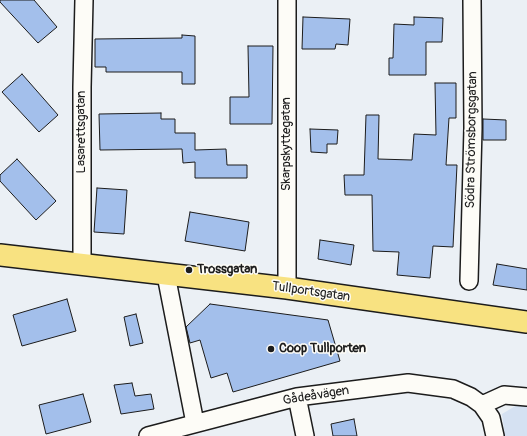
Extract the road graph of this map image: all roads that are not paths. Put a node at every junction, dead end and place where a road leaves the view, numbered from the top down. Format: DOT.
graph roads {
  1 [pos="84,0"];
  2 [pos="288,0"];
  3 [pos="472,0"];
  4 [pos="0,255"];
  5 [pos="82,264"];
  6 [pos="166,275"];
  7 [pos="469,281"];
  8 [pos="286,288"];
  9 [pos="527,322"];
  10 [pos="297,397"];
  11 [pos="527,397"];
  12 [pos="482,406"];
  13 [pos="195,423"];
  14 [pos="148,436"];
  15 [pos="305,436"];
  16 [pos="494,436"];
  1 -- 5 [label="street, Lasarettsgatan"];
  2 -- 8 [label="street, Skarpskyttegatan"];
  3 -- 7 [label="street, Södra Strömsborgsgatan"];
  4 -- 5 [label="main road, Tullportsgatan"];
  5 -- 6 [label="main road, Tullportsgatan"];
  6 -- 8 [label="main road, Tullportsgatan"];
  6 -- 13 [label="street"];
  8 -- 9 [label="main road, Tullportsgatan"];
  10 -- 12 [label="street, Gådeåvägen"];
  10 -- 13 [label="street, Gådeåvägen"];
  10 -- 15 [label="street"];
  11 -- 12 [label="street"];
  12 -- 16 [label="street"];
  13 -- 14 [label="street, Gådeåvägen"];
}
